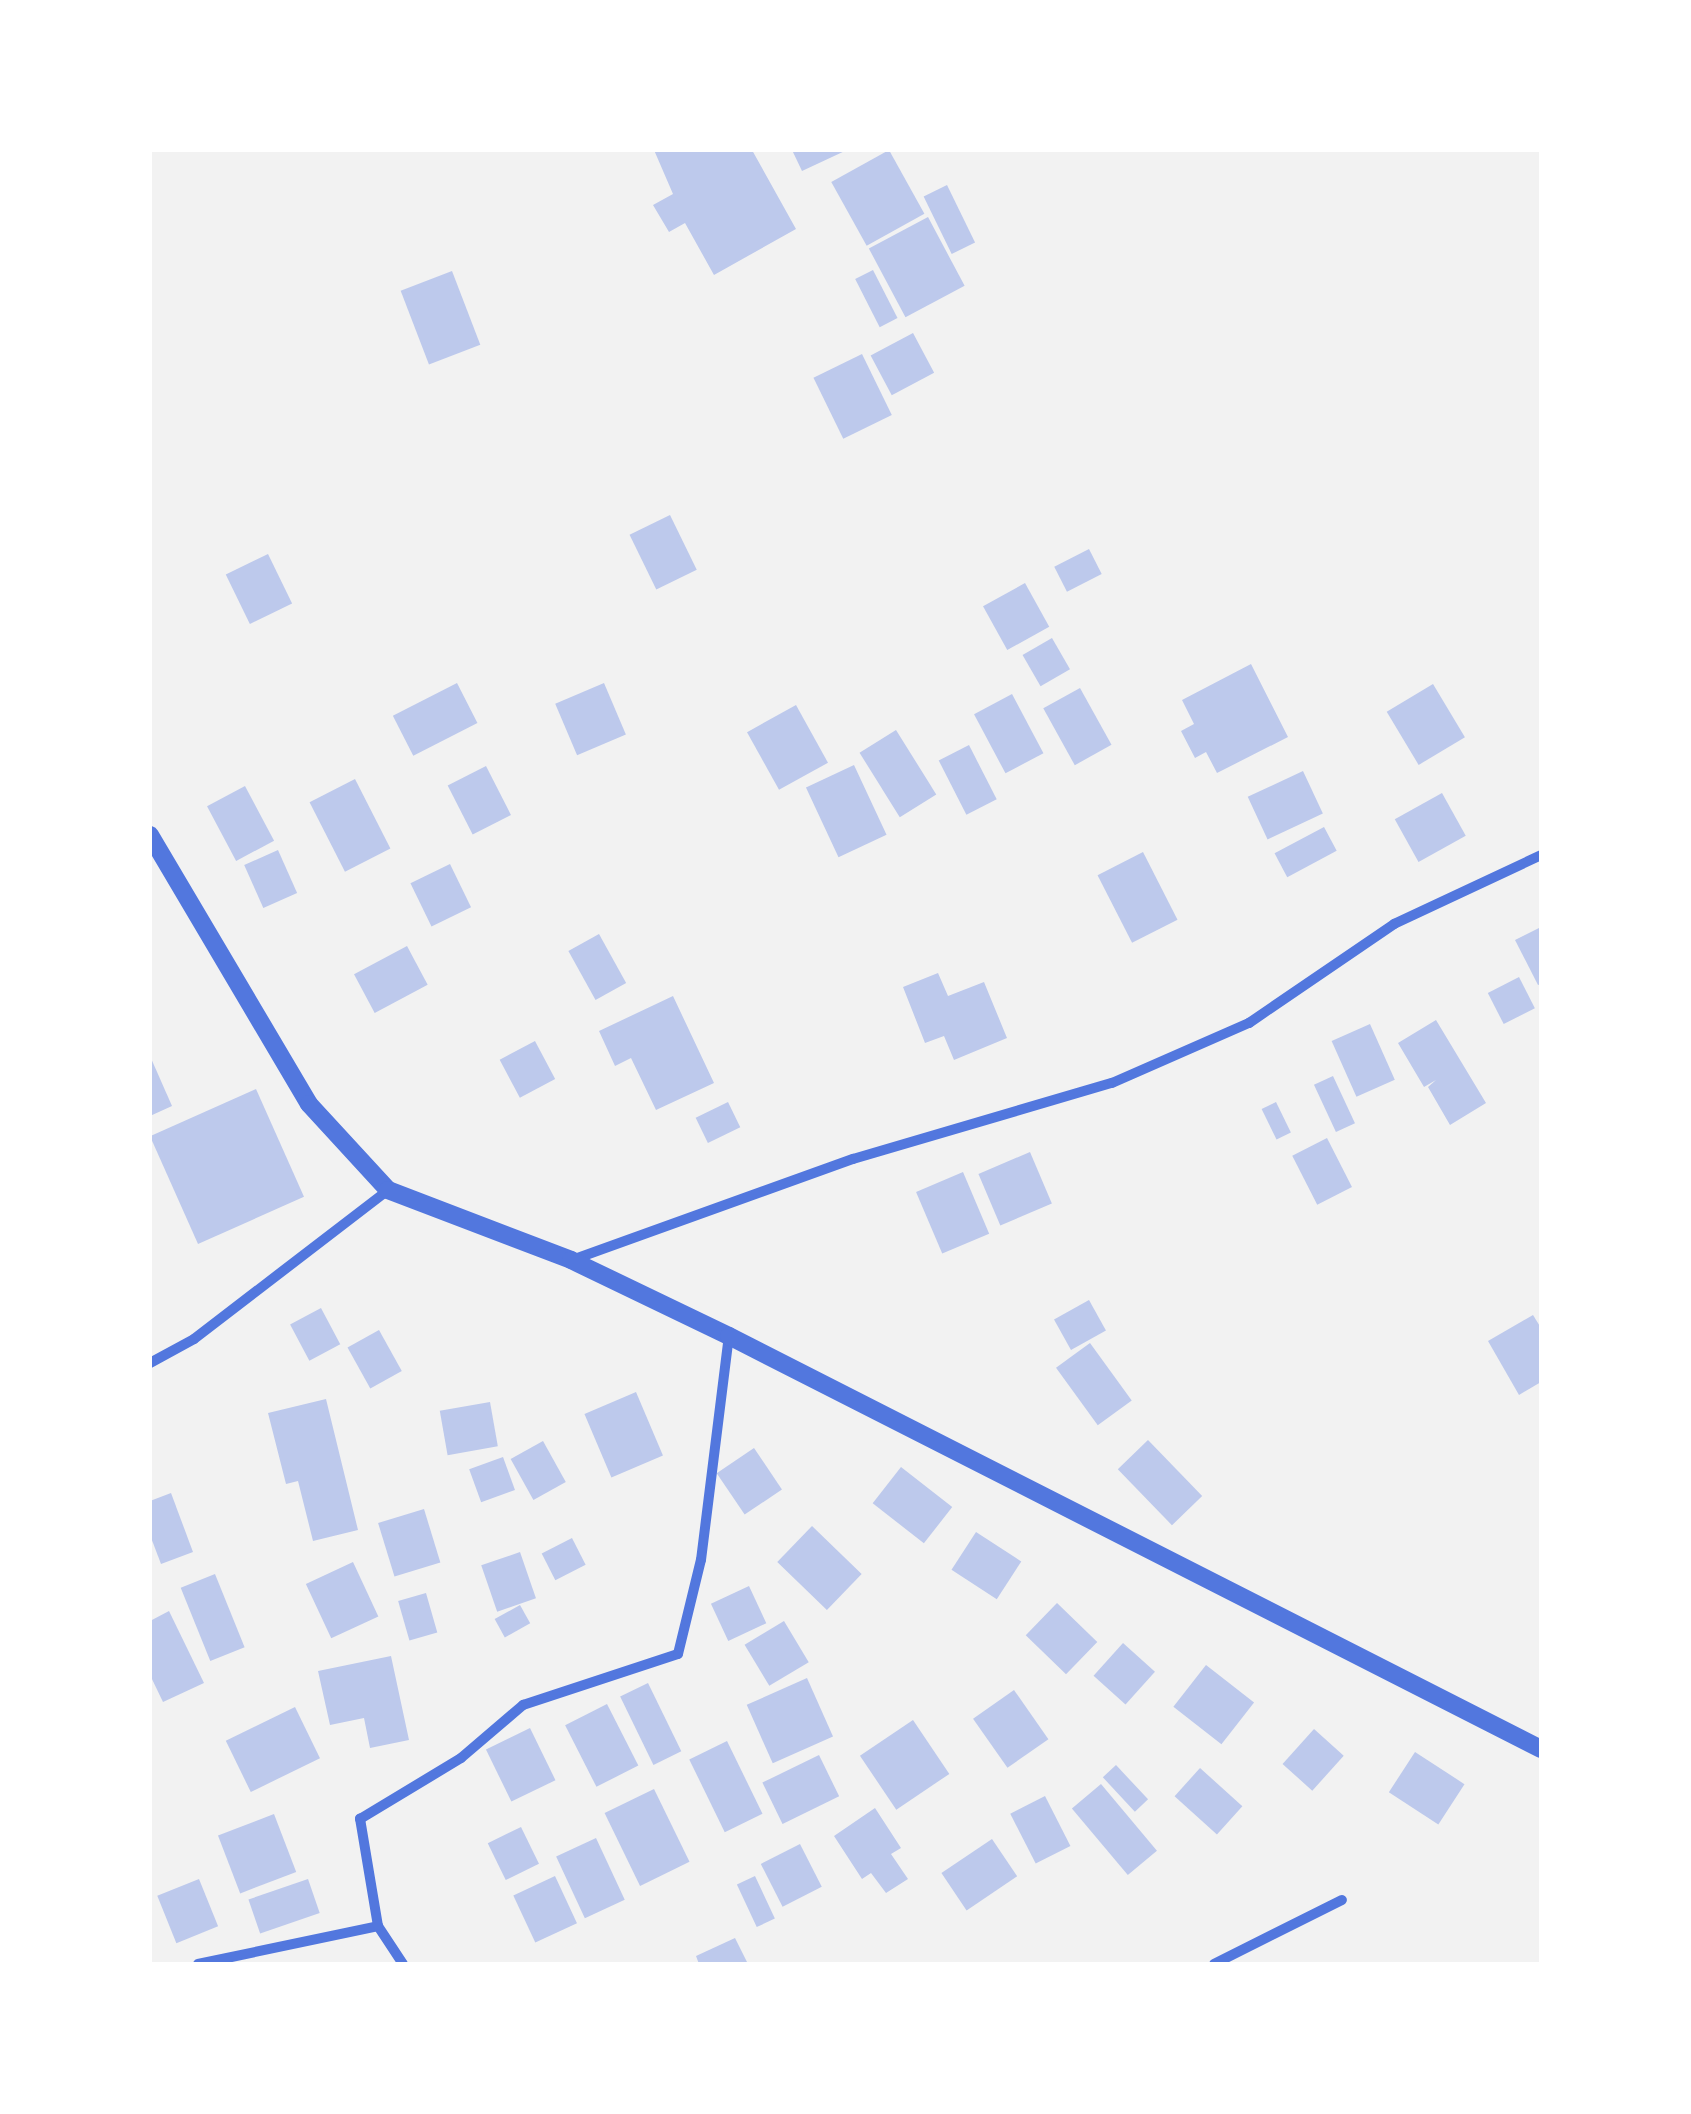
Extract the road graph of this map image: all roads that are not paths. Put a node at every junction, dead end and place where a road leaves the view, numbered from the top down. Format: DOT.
graph roads {
  1 [pos="150,835"];
  2 [pos="1541,855"];
  3 [pos="388,1190"];
  4 [pos="571,1260"];
  5 [pos="729,1336"];
  6 [pos="150,1362"];
  7 [pos="1541,1749"];
  8 [pos="1342,1900"];
  9 [pos="378,1926"];
  10 [pos="198,1964"];
  11 [pos="404,1964"];
  12 [pos="1214,1964"];
  1 -- 3 [label="street"];
  2 -- 4 [label="street"];
  3 -- 4 [label="street"];
  3 -- 6 [label="street"];
  4 -- 5 [label="street"];
  5 -- 7 [label="street"];
  5 -- 9 [label="street"];
  8 -- 12 [label="street"];
  9 -- 10 [label="street"];
  9 -- 11 [label="street"];
}
